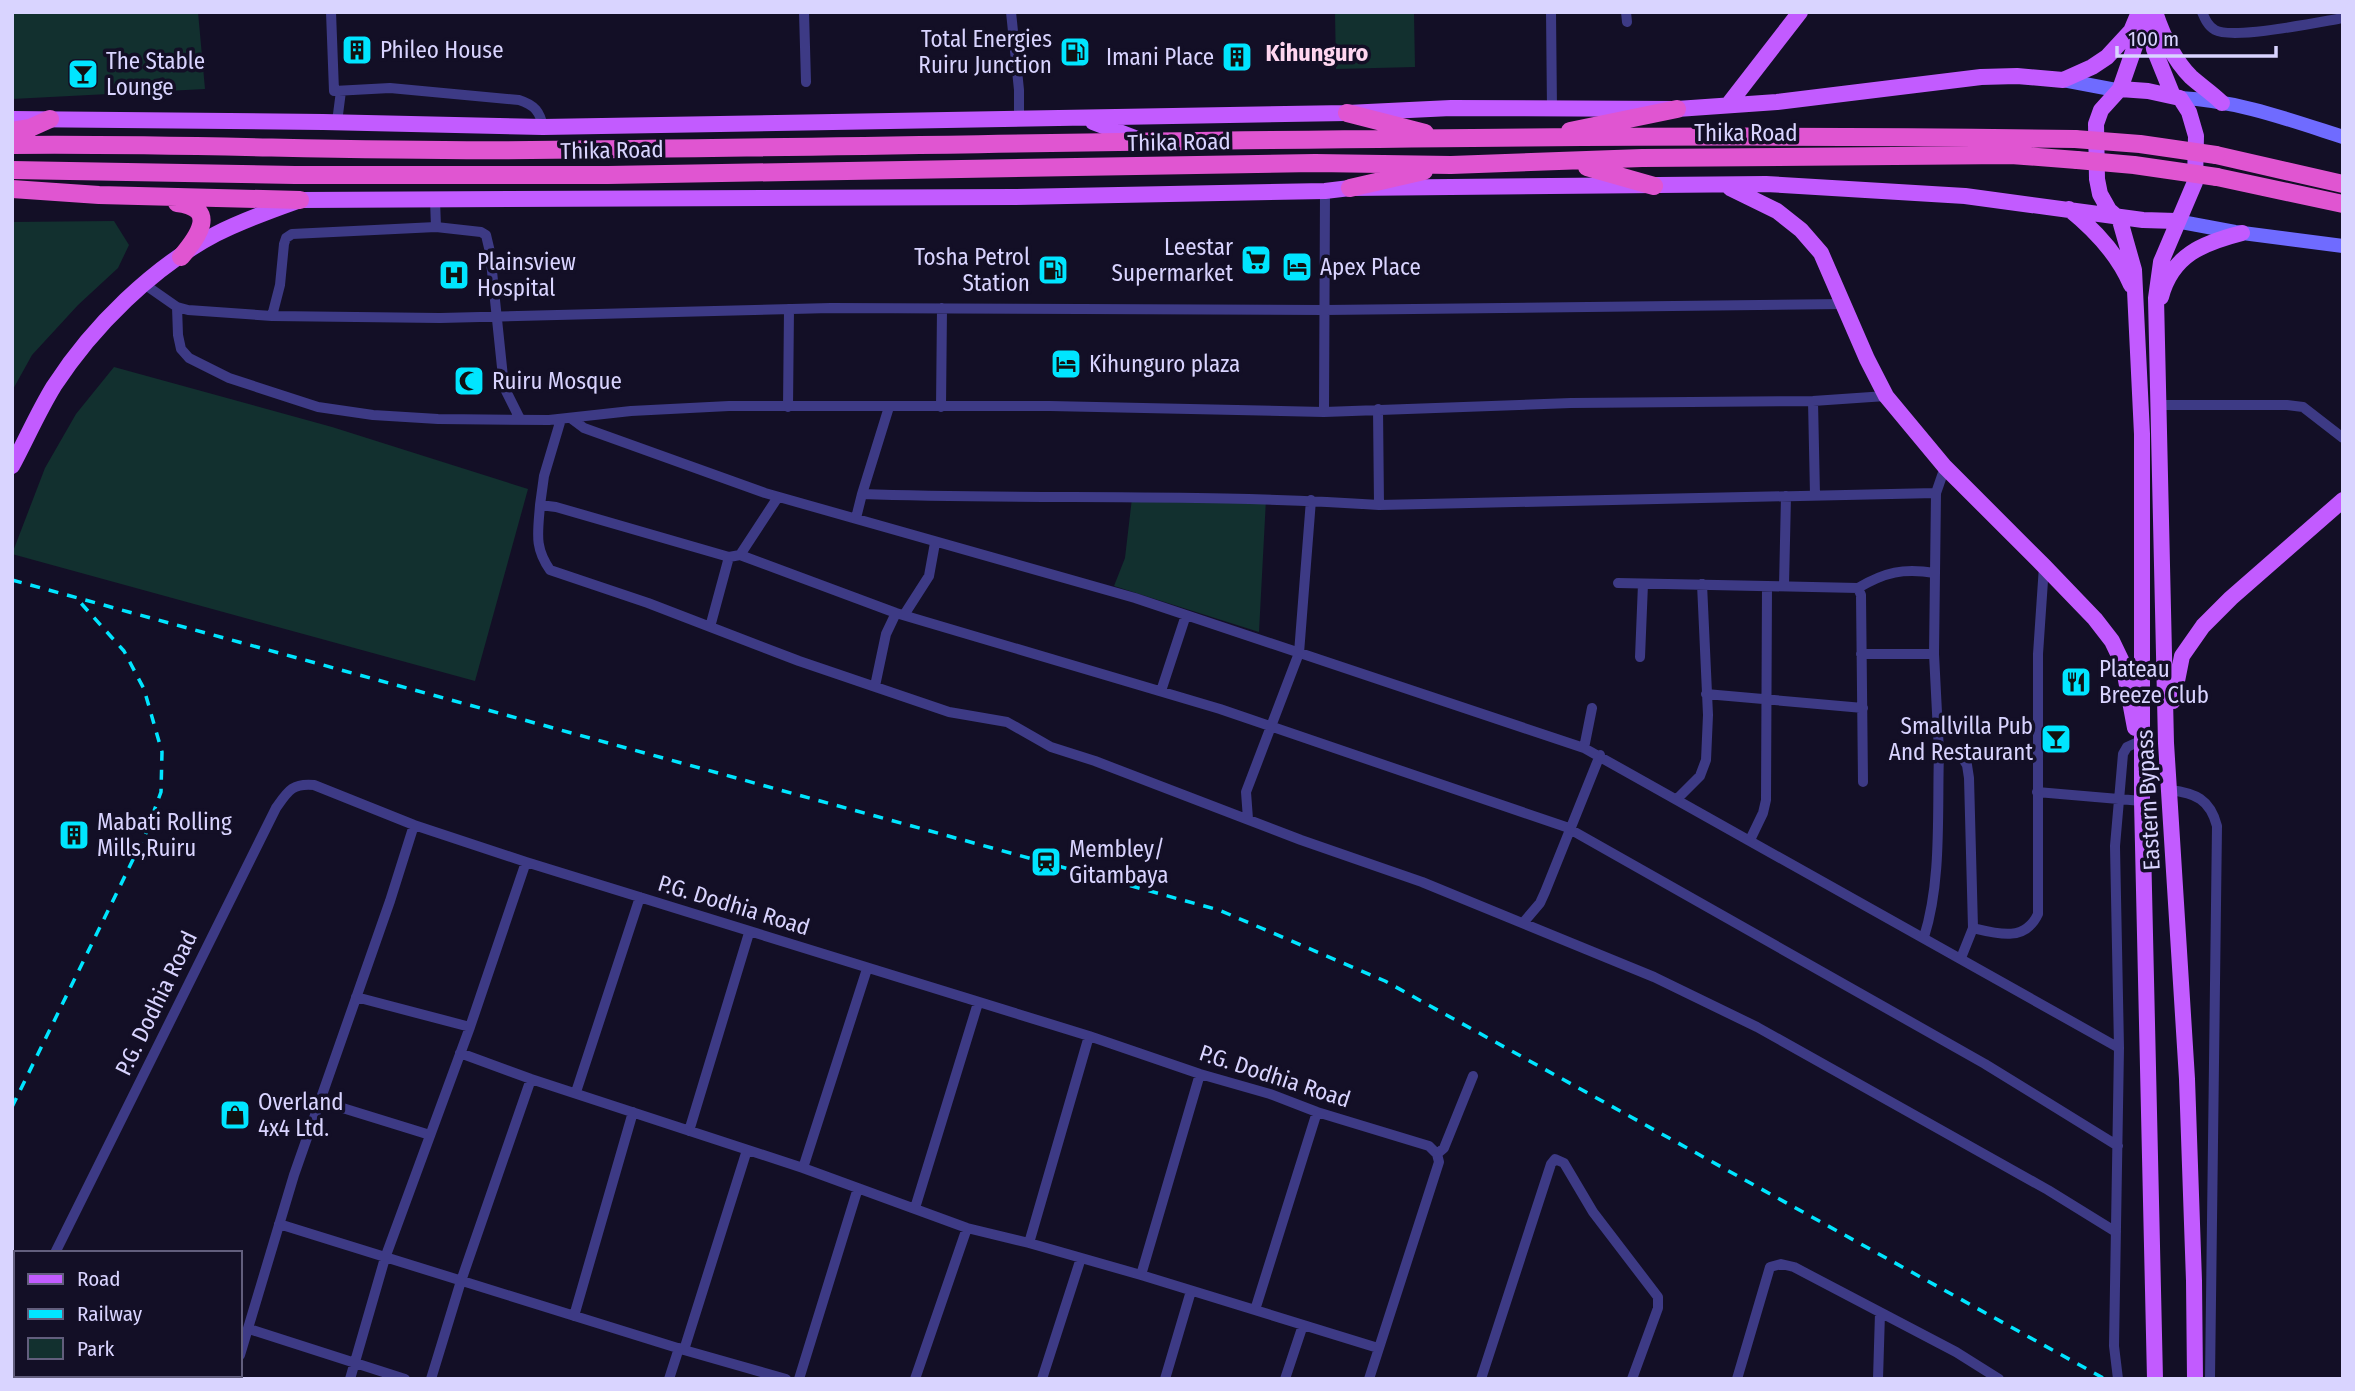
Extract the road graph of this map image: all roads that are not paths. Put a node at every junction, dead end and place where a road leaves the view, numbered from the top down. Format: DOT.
graph roads {
  1 [pos="331,12"];
  2 [pos="804,12"];
  3 [pos="1011,12"];
  4 [pos="1551,12"];
  5 [pos="1800,12"];
  6 [pos="2139,12"];
  7 [pos="2152,12"];
  8 [pos="2202,12"];
  9 [pos="2343,18"];
  10 [pos="2063,80"];
  11 [pos="806,82"];
  12 [pos="2118,90"];
  13 [pos="341,91"];
  14 [pos="2176,97"];
  15 [pos="2222,103"];
  16 [pos="1728,105"];
  17 [pos="1677,109"];
  18 [pos="1552,110"];
  19 [pos="1347,113"];
  20 [pos="1084,118"];
  21 [pos="12,119"];
  22 [pos="50,119"];
  23 [pos="1019,120"];
  24 [pos="337,122"];
  25 [pos="543,127"];
  26 [pos="12,131"];
  27 [pos="2343,137"];
  28 [pos="1542,138"];
  29 [pos="1451,139"];
  30 [pos="1144,142"];
  31 [pos="12,145"];
  32 [pos="1572,162"];
  33 [pos="1451,165"];
  34 [pos="12,170"];
  35 [pos="2343,184"];
  36 [pos="1723,185"];
  37 [pos="1654,186"];
  38 [pos="1350,188"];
  39 [pos="12,189"];
  40 [pos="1325,191"];
  41 [pos="99,195"];
  42 [pos="300,200"];
  43 [pos="435,200"];
  44 [pos="2343,204"];
  45 [pos="2069,209"];
  46 [pos="2118,217"];
  47 [pos="2176,221"];
  48 [pos="436,227"];
  49 [pos="2242,233"];
  50 [pos="2343,246"];
  51 [pos="181,257"];
  52 [pos="144,284"];
  53 [pos="2137,299"];
  54 [pos="1844,304"];
  55 [pos="177,307"];
  56 [pos="942,308"];
  57 [pos="789,310"];
  58 [pos="1325,310"];
  59 [pos="2157,313"];
  60 [pos="272,316"];
  61 [pos="498,318"];
  62 [pos="1886,396"];
  63 [pos="1813,401"];
  64 [pos="2160,405"];
  65 [pos="788,407"];
  66 [pos="889,407"];
  67 [pos="941,407"];
  68 [pos="1378,409"];
  69 [pos="1324,412"];
  70 [pos="606,414"];
  71 [pos="520,419"];
  72 [pos="566,419"];
  73 [pos="608,436"];
  74 [pos="2343,438"];
  75 [pos="12,467"];
  76 [pos="1945,467"];
  77 [pos="1936,493"];
  78 [pos="862,494"];
  79 [pos="1815,495"];
  80 [pos="1786,496"];
  81 [pos="778,497"];
  82 [pos="1311,500"];
  83 [pos="2343,500"];
  84 [pos="540,505"];
  85 [pos="1379,505"];
  86 [pos="856,518"];
  87 [pos="935,543"];
  88 [pos="735,556"];
  89 [pos="2044,566"];
  90 [pos="1935,573"];
  91 [pos="1618,583"];
  92 [pos="1643,583"];
  93 [pos="1702,584"];
  94 [pos="1767,586"];
  95 [pos="1784,586"];
  96 [pos="1858,588"];
  97 [pos="900,614"];
  98 [pos="1186,615"];
  99 [pos="710,627"];
  100 [pos="1299,653"];
  101 [pos="1861,654"];
  102 [pos="1934,654"];
  103 [pos="1640,657"];
  104 [pos="875,686"];
  105 [pos="1161,691"];
  106 [pos="1706,694"];
  107 [pos="1767,700"];
  108 [pos="1592,708"];
  109 [pos="1863,708"];
  110 [pos="1270,725"];
  111 [pos="2138,742"];
  112 [pos="2166,743"];
  113 [pos="1584,748"];
  114 [pos="1939,752"];
  115 [pos="1600,755"];
  116 [pos="2143,764"];
  117 [pos="1863,782"];
  118 [pos="2169,790"];
  119 [pos="2038,793"];
  120 [pos="1677,799"];
  121 [pos="2119,799"];
  122 [pos="2142,801"];
  123 [pos="1248,819"];
  124 [pos="414,825"];
  125 [pos="1570,829"];
  126 [pos="1750,840"];
  127 [pos="526,862"];
  128 [pos="640,897"];
  129 [pos="1523,923"];
  130 [pos="1973,928"];
  131 [pos="750,933"];
  132 [pos="1923,937"];
  133 [pos="1961,958"];
  134 [pos="867,969"];
  135 [pos="356,997"];
  136 [pos="978,1003"];
  137 [pos="470,1027"];
  138 [pos="1089,1036"];
  139 [pos="2119,1048"];
  140 [pos="460,1053"];
  141 [pos="1200,1074"];
  142 [pos="1473,1076"];
  143 [pos="531,1079"];
  144 [pos="576,1092"];
  145 [pos="320,1101"];
  146 [pos="633,1112"];
  147 [pos="1317,1112"];
  148 [pos="689,1131"];
  149 [pos="430,1135"];
  150 [pos="2118,1146"];
  151 [pos="747,1150"];
  152 [pos="1437,1154"];
  153 [pos="803,1168"];
  154 [pos="858,1188"];
  155 [pos="915,1208"];
  156 [pos="279,1224"];
  157 [pos="967,1228"];
  158 [pos="2116,1232"];
  159 [pos="1029,1243"];
  160 [pos="56,1251"];
  161 [pos="385,1258"];
  162 [pos="1081,1258"];
  163 [pos="1141,1275"];
  164 [pos="461,1281"];
  165 [pos="1191,1291"];
  166 [pos="1255,1310"];
  167 [pos="1880,1313"];
  168 [pos="574,1315"];
  169 [pos="1303,1325"];
  170 [pos="249,1329"];
  171 [pos="1378,1348"];
  172 [pos="242,1349"];
  173 [pos="681,1349"];
  174 [pos="355,1363"];
  175 [pos="350,1379"];
  176 [pos="405,1379"];
  177 [pos="431,1379"];
  178 [pos="669,1379"];
  179 [pos="786,1379"];
  180 [pos="799,1379"];
  181 [pos="915,1379"];
  182 [pos="1042,1379"];
  183 [pos="1165,1379"];
  184 [pos="1285,1379"];
  185 [pos="1369,1379"];
  186 [pos="1481,1379"];
  187 [pos="1632,1379"];
  188 [pos="1737,1379"];
  189 [pos="1878,1379"];
  190 [pos="1999,1379"];
  191 [pos="2118,1379"];
  192 [pos="2155,1379"];
  193 [pos="2195,1379"];
  194 [pos="2210,1379"];
  1 -- 13 [label="street"];
  2 -- 11 [label="street"];
  3 -- 23 [label="street"];
  4 -- 18 [label="street"];
  5 -- 16 [label="main road"];
  6 -- 10 [label="main road"];
  6 -- 12 [label="main road"];
  7 -- 14 [label="main road"];
  7 -- 15 [label="main road"];
  8 -- 9 [label="street"];
  10 -- 12 [label="main road, Thika Road"];
  10 -- 16 [label="main road, Thika Road"];
  12 -- 14 [label="main road"];
  12 -- 46 [label="main road"];
  13 -- 24 [label="street"];
  13 -- 25 [label="street"];
  14 -- 15 [label="main road"];
  14 -- 47 [label="main road"];
  15 -- 27 [label="main road"];
  16 -- 17 [label="main road, Thika Road"];
  17 -- 18 [label="main road, Thika Road"];
  17 -- 28 [label="highway"];
  18 -- 19 [label="main road, Thika Road"];
  19 -- 20 [label="main road, Thika Road"];
  19 -- 29 [label="highway"];
  20 -- 23 [label="main road, Thika Road"];
  20 -- 30 [label="main road"];
  21 -- 22 [label="main road, Thika Road"];
  22 -- 24 [label="main road, Thika Road"];
  22 -- 26 [label="highway"];
  23 -- 25 [label="main road, Thika Road"];
  24 -- 25 [label="main road, Thika Road"];
  28 -- 29 [label="highway, Thika Road"];
  28 -- 35 [label="highway, Thika Road, bridge"];
  29 -- 30 [label="highway, Thika Road"];
  30 -- 31 [label="highway, Thika Road"];
  32 -- 33 [label="highway, Thika Road"];
  32 -- 37 [label="highway"];
  32 -- 44 [label="highway, Thika Road, bridge"];
  33 -- 34 [label="highway, Thika Road"];
  33 -- 38 [label="highway"];
  36 -- 37 [label="main road"];
  36 -- 45 [label="main road"];
  36 -- 54 [label="main road"];
  37 -- 38 [label="main road"];
  38 -- 40 [label="main road"];
  39 -- 41 [label="highway"];
  40 -- 43 [label="main road"];
  40 -- 58 [label="street"];
  41 -- 42 [label="highway"];
  41 -- 51 [label="highway"];
  42 -- 43 [label="main road"];
  42 -- 51 [label="main road"];
  43 -- 48 [label="street"];
  45 -- 46 [label="main road"];
  45 -- 53 [label="main road"];
  46 -- 47 [label="main road"];
  46 -- 53 [label="main road, Eastern Bypass"];
  47 -- 49 [label="main road"];
  47 -- 59 [label="main road, Eastern Bypass"];
  48 -- 60 [label="street"];
  48 -- 61 [label="street"];
  49 -- 50 [label="main road"];
  49 -- 59 [label="main road"];
  51 -- 52 [label="main road"];
  52 -- 55 [label="street"];
  52 -- 75 [label="main road"];
  53 -- 116 [label="main road, Eastern Bypass"];
  54 -- 58 [label="street"];
  54 -- 62 [label="main road"];
  55 -- 60 [label="street"];
  55 -- 71 [label="street"];
  56 -- 57 [label="street"];
  56 -- 58 [label="street"];
  56 -- 67 [label="street"];
  57 -- 61 [label="street"];
  57 -- 65 [label="street"];
  58 -- 69 [label="street"];
  59 -- 64 [label="main road, Eastern Bypass"];
  60 -- 61 [label="street"];
  61 -- 71 [label="street"];
  62 -- 63 [label="street"];
  62 -- 76 [label="main road"];
  63 -- 68 [label="street"];
  63 -- 79 [label="street"];
  64 -- 74 [label="street"];
  64 -- 112 [label="main road, Eastern Bypass"];
  65 -- 66 [label="street"];
  65 -- 70 [label="street"];
  66 -- 67 [label="street"];
  66 -- 78 [label="street"];
  67 -- 69 [label="street"];
  68 -- 69 [label="street"];
  68 -- 85 [label="street"];
  70 -- 72 [label="street"];
  70 -- 73 [label="street"];
  71 -- 72 [label="street"];
  72 -- 73 [label="street"];
  72 -- 84 [label="street"];
  73 -- 81 [label="street"];
  76 -- 77 [label="street"];
  76 -- 89 [label="main road"];
  77 -- 79 [label="street"];
  77 -- 90 [label="street"];
  78 -- 82 [label="street"];
  78 -- 86 [label="street"];
  79 -- 80 [label="street"];
  80 -- 85 [label="street"];
  80 -- 95 [label="street"];
  81 -- 86 [label="street"];
  81 -- 88 [label="street"];
  82 -- 85 [label="street"];
  82 -- 100 [label="street"];
  83 -- 112 [label="main road"];
  84 -- 88 [label="street"];
  84 -- 99 [label="street"];
  86 -- 87 [label="street"];
  87 -- 97 [label="street"];
  87 -- 98 [label="street"];
  88 -- 97 [label="street"];
  88 -- 99 [label="street"];
  89 -- 111 [label="main road"];
  89 -- 119 [label="street"];
  90 -- 96 [label="street"];
  90 -- 102 [label="street"];
  91 -- 92 [label="street"];
  92 -- 93 [label="street"];
  92 -- 103 [label="street"];
  93 -- 94 [label="street"];
  93 -- 106 [label="street"];
  94 -- 95 [label="street"];
  94 -- 107 [label="street"];
  95 -- 96 [label="street"];
  96 -- 101 [label="street"];
  97 -- 104 [label="street"];
  97 -- 105 [label="street"];
  98 -- 100 [label="street"];
  98 -- 105 [label="street"];
  99 -- 104 [label="street"];
  100 -- 110 [label="street"];
  100 -- 113 [label="street"];
  101 -- 102 [label="street"];
  101 -- 109 [label="street"];
  102 -- 114 [label="street"];
  104 -- 123 [label="street"];
  105 -- 110 [label="street"];
  106 -- 107 [label="street"];
  106 -- 120 [label="street"];
  107 -- 109 [label="street"];
  107 -- 126 [label="street"];
  108 -- 113 [label="street"];
  109 -- 117 [label="street"];
  110 -- 123 [label="street"];
  110 -- 125 [label="street"];
  111 -- 116 [label="main road"];
  111 -- 121 [label="street"];
  112 -- 118 [label="main road, Eastern Bypass"];
  113 -- 115 [label="street"];
  114 -- 130 [label="street"];
  114 -- 132 [label="street"];
  115 -- 120 [label="street"];
  115 -- 125 [label="street"];
  116 -- 122 [label="main road, Eastern Bypass"];
  118 -- 193 [label="main road, Eastern Bypass"];
  118 -- 194 [label="street"];
  119 -- 121 [label="street"];
  119 -- 130 [label="street"];
  120 -- 126 [label="street"];
  121 -- 122 [label="street"];
  121 -- 139 [label="street"];
  122 -- 192 [label="main road, Eastern Bypass"];
  123 -- 129 [label="street"];
  124 -- 127 [label="street, P.G. Dodhia Road"];
  124 -- 135 [label="street"];
  124 -- 160 [label="street, P.G. Dodhia Road"];
  125 -- 129 [label="street"];
  125 -- 150 [label="street"];
  126 -- 132 [label="street"];
  127 -- 128 [label="street, P.G. Dodhia Road"];
  127 -- 137 [label="street"];
  128 -- 131 [label="street, P.G. Dodhia Road"];
  128 -- 144 [label="street"];
  129 -- 158 [label="street"];
  130 -- 133 [label="street"];
  131 -- 134 [label="street, P.G. Dodhia Road"];
  131 -- 148 [label="street"];
  132 -- 133 [label="street"];
  133 -- 139 [label="street"];
  134 -- 136 [label="street, P.G. Dodhia Road"];
  134 -- 153 [label="street"];
  135 -- 137 [label="street"];
  135 -- 145 [label="street"];
  136 -- 138 [label="street, P.G. Dodhia Road"];
  136 -- 155 [label="street"];
  137 -- 140 [label="street"];
  138 -- 141 [label="street, P.G. Dodhia Road"];
  138 -- 159 [label="street"];
  139 -- 150 [label="street"];
  140 -- 143 [label="street"];
  140 -- 149 [label="street"];
  141 -- 147 [label="street, P.G. Dodhia Road"];
  141 -- 163 [label="street"];
  142 -- 152 [label="street"];
  143 -- 144 [label="street"];
  143 -- 164 [label="street"];
  144 -- 146 [label="street"];
  145 -- 149 [label="street"];
  145 -- 156 [label="street"];
  146 -- 148 [label="street"];
  146 -- 168 [label="street"];
  147 -- 152 [label="street, P.G. Dodhia Road"];
  147 -- 166 [label="street"];
  148 -- 151 [label="street"];
  149 -- 161 [label="street"];
  150 -- 158 [label="street"];
  151 -- 153 [label="street"];
  151 -- 173 [label="street"];
  152 -- 171 [label="street"];
  153 -- 154 [label="street"];
  154 -- 155 [label="street"];
  154 -- 180 [label="street"];
  155 -- 157 [label="street"];
  156 -- 161 [label="street"];
  156 -- 170 [label="street"];
  157 -- 159 [label="street"];
  157 -- 181 [label="street"];
  158 -- 191 [label="street"];
  159 -- 162 [label="street"];
  161 -- 164 [label="street"];
  161 -- 174 [label="street"];
  162 -- 163 [label="street"];
  162 -- 182 [label="street"];
  163 -- 165 [label="street"];
  164 -- 168 [label="street"];
  164 -- 177 [label="street"];
  165 -- 166 [label="street"];
  165 -- 183 [label="street"];
  166 -- 169 [label="street"];
  167 -- 188 [label="street"];
  167 -- 189 [label="street"];
  167 -- 190 [label="street"];
  168 -- 173 [label="street"];
  169 -- 171 [label="street"];
  169 -- 184 [label="street"];
  170 -- 172 [label="street"];
  170 -- 174 [label="street"];
  171 -- 185 [label="street"];
  173 -- 178 [label="street"];
  173 -- 179 [label="street"];
  174 -- 175 [label="street"];
  174 -- 176 [label="street"];
  186 -- 187 [label="street"];
}
